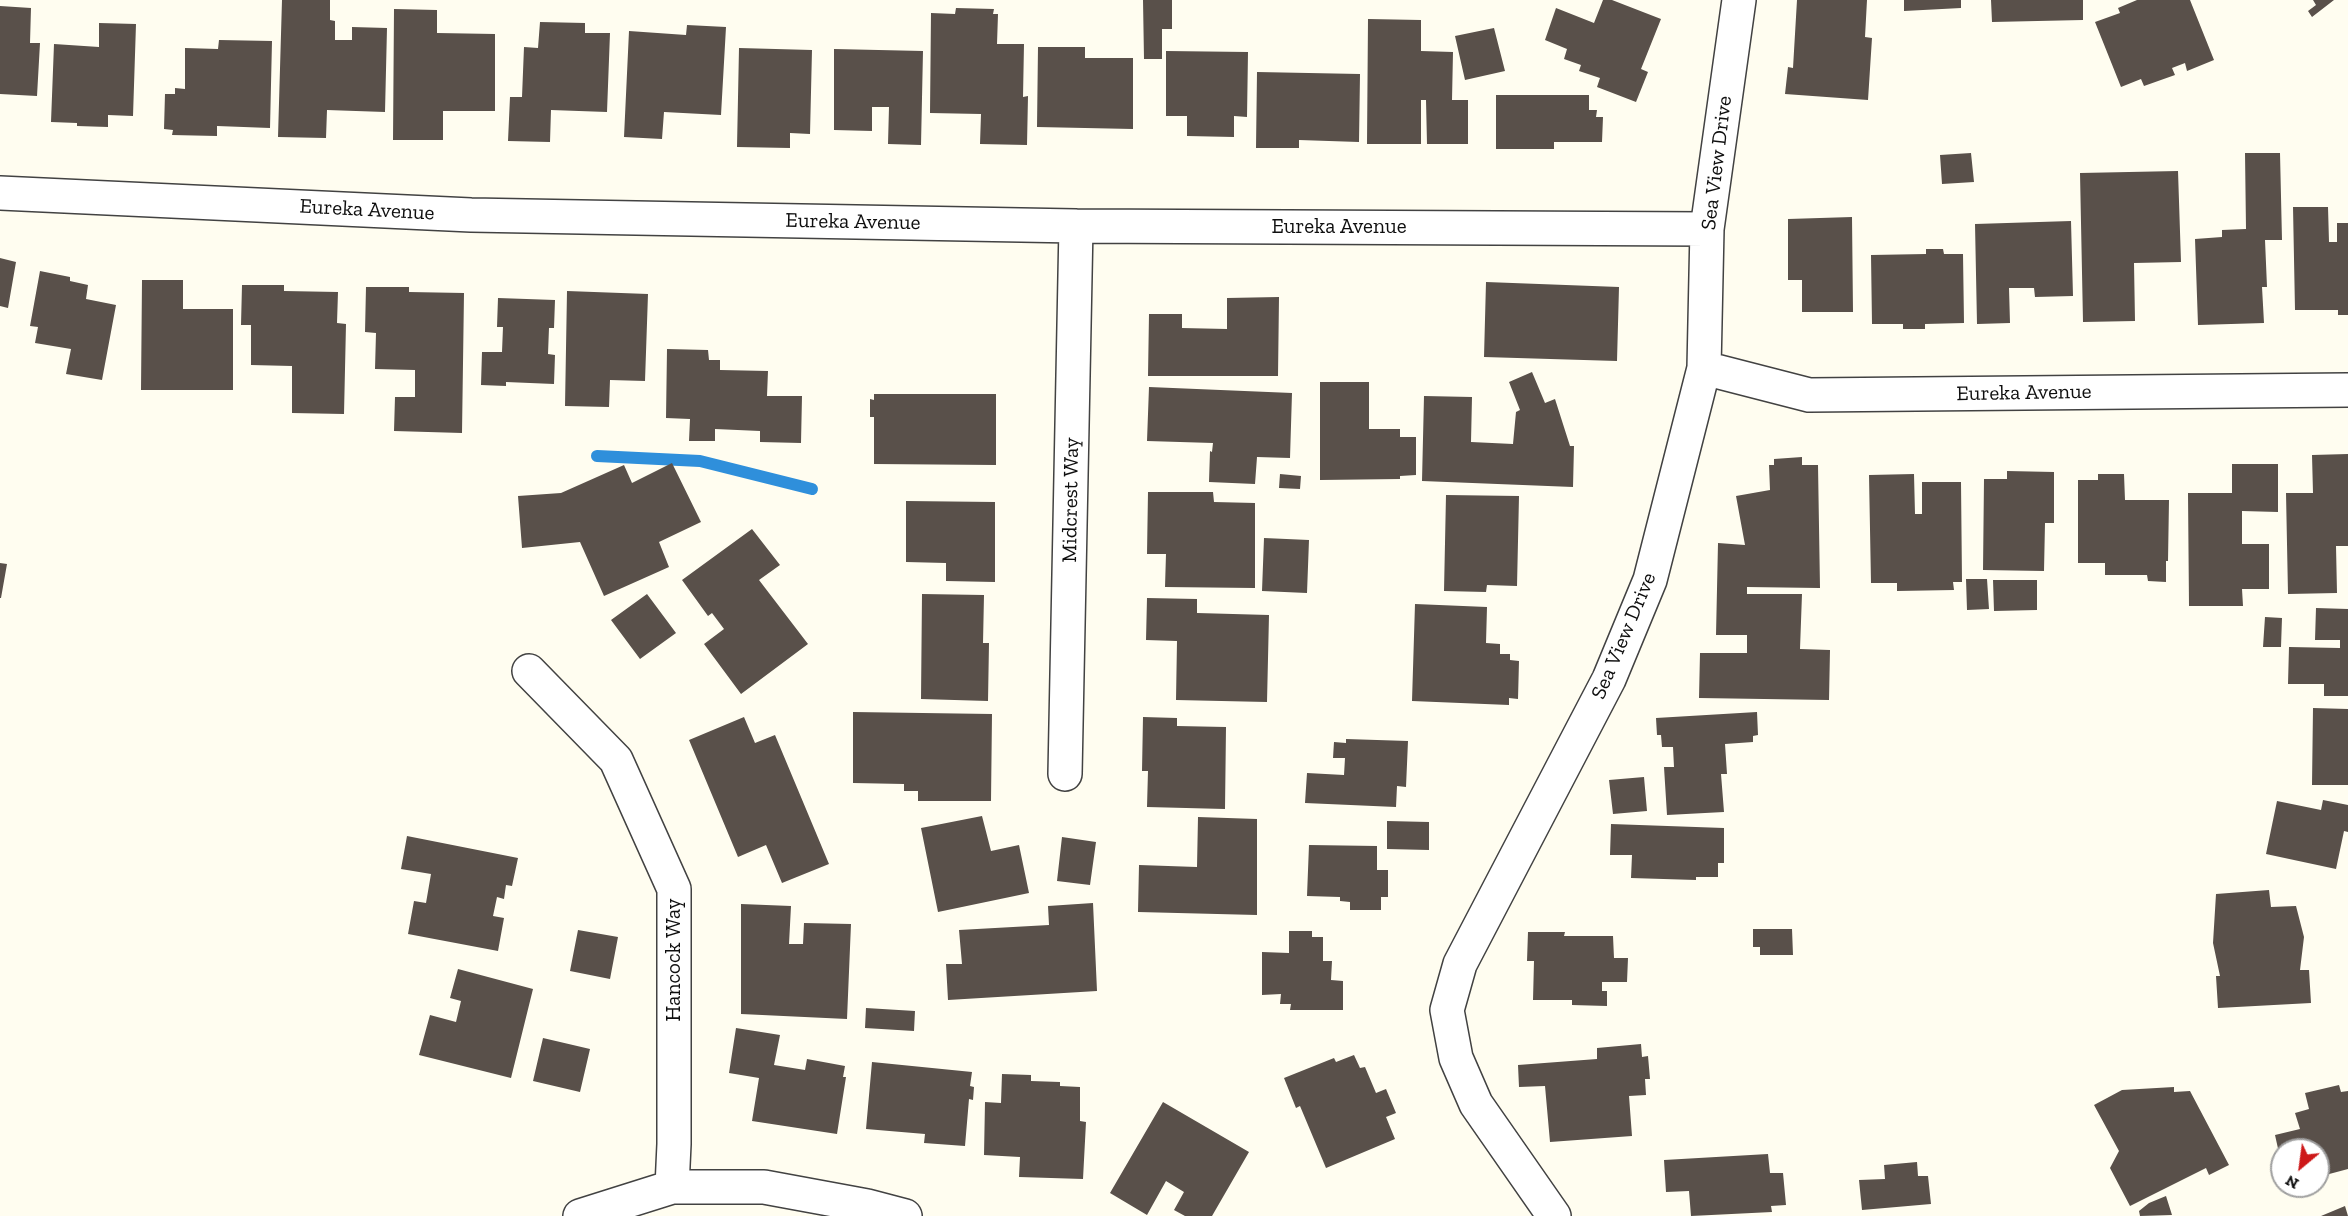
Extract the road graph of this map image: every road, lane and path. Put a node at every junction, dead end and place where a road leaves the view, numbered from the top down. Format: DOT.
graph roads {
  1 [pos="1739,0"];
  2 [pos="0,193"];
  3 [pos="1076,226"];
  4 [pos="1707,229"];
  5 [pos="1704,368"];
  6 [pos="2348,390"];
  7 [pos="529,671"];
  8 [pos="1065,774"];
  9 [pos="672,1187"];
  10 [pos="580,1216"];
  11 [pos="905,1216"];
  12 [pos="1554,1216"];
  1 -- 4 [label="street, Sea View Drive"];
  2 -- 3 [label="street, Eureka Avenue"];
  3 -- 4 [label="street, Eureka Avenue"];
  3 -- 8 [label="street, Midcrest Way"];
  4 -- 5 [label="street, Sea View Drive"];
  5 -- 6 [label="street, Eureka Avenue"];
  5 -- 12 [label="street, Sea View Drive"];
  7 -- 9 [label="street, Hancock Way"];
  9 -- 10 [label="street"];
  9 -- 11 [label="street"];
}
